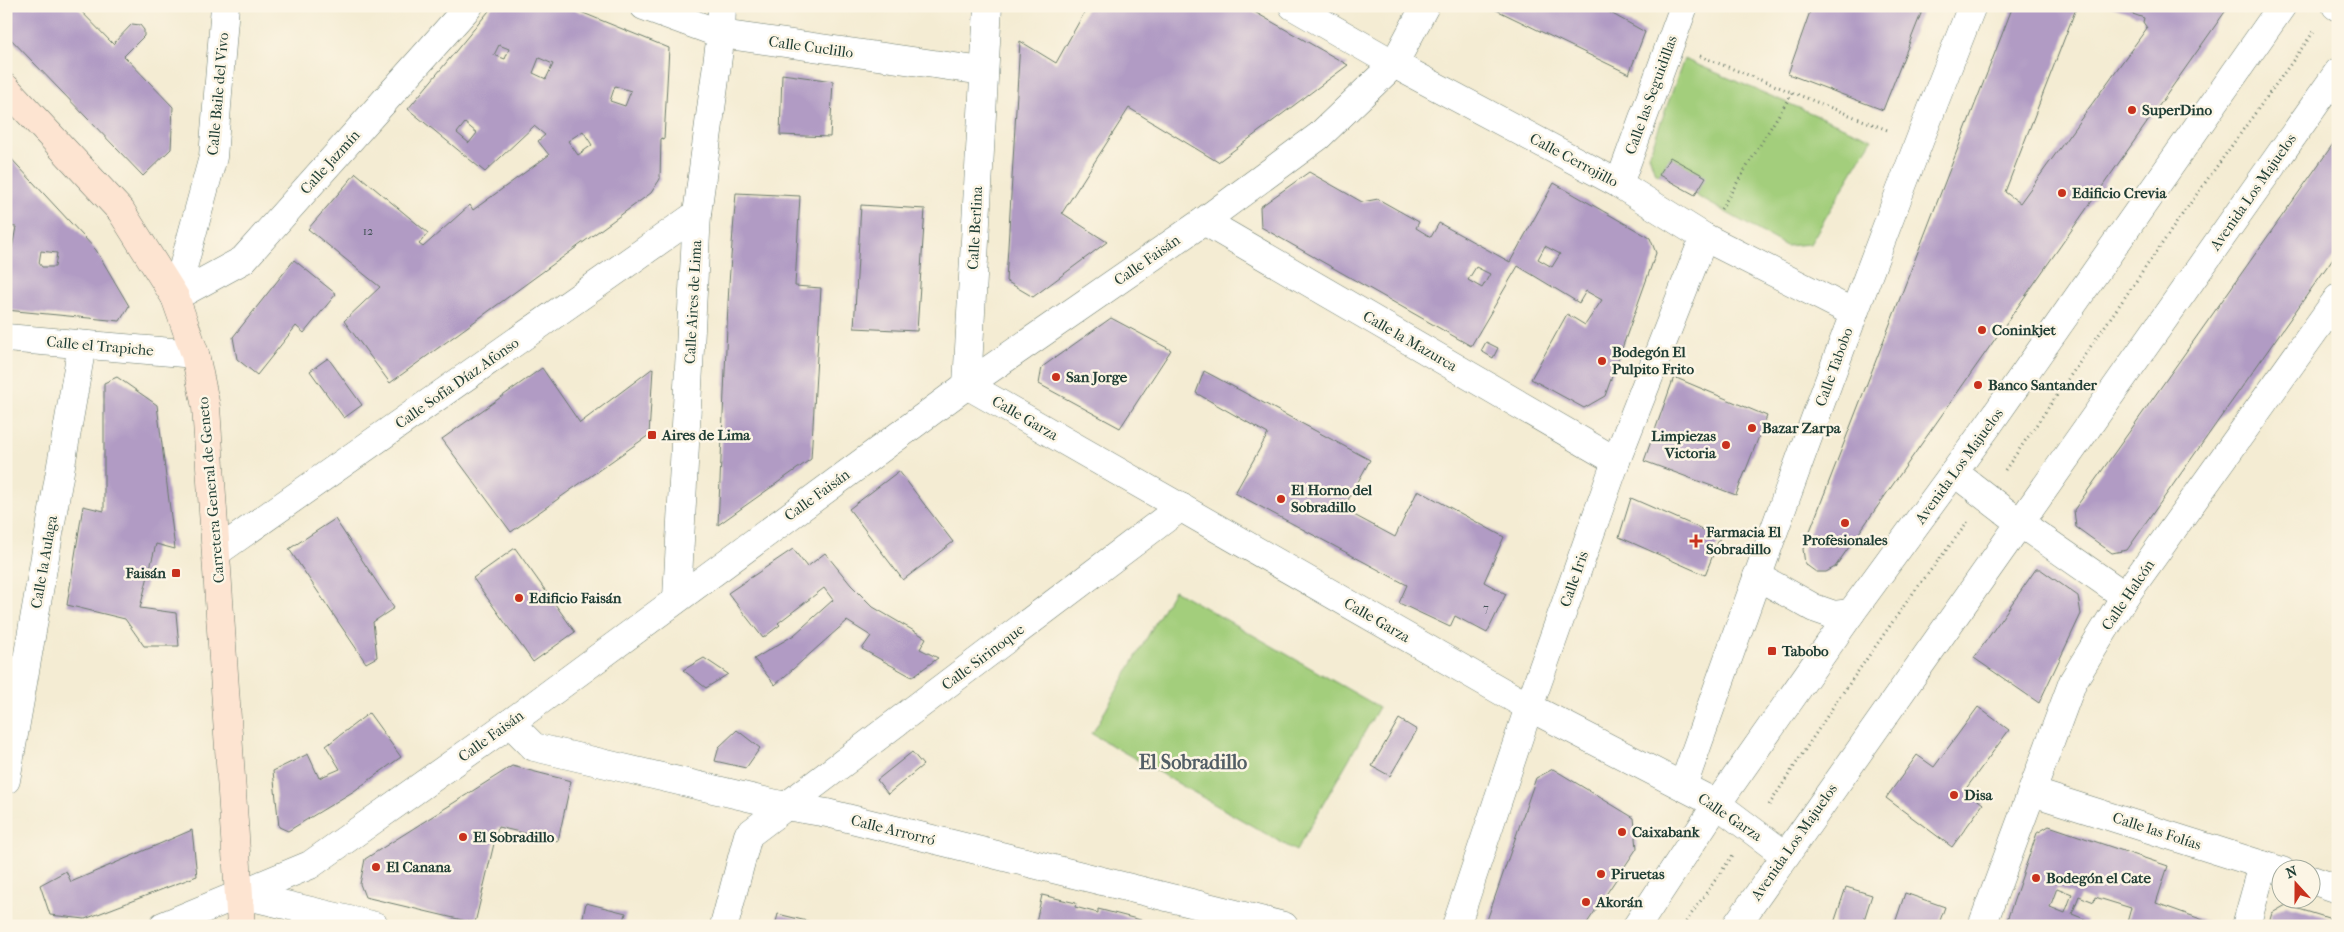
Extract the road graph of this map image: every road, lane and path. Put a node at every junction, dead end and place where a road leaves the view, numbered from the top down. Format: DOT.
graph roads {
  1 [pos="225,6"];
  2 [pos="469,6"];
  3 [pos="644,6"];
  4 [pos="722,6"];
  5 [pos="988,6"];
  6 [pos="1293,6"];
  7 [pos="1425,6"];
  8 [pos="1684,6"];
  9 [pos="1972,6"];
  10 [pos="2282,6"];
  11 [pos="2316,28"];
  12 [pos="721,34"];
  13 [pos="1670,44"];
  14 [pos="1394,64"];
  15 [pos="983,71"];
  16 [pos="2338,72"];
  17 [pos="6,88"];
  18 [pos="1792,93"];
  19 [pos="1918,142"];
  20 [pos="1619,184"];
  21 [pos="697,214"];
  22 [pos="1204,220"];
  23 [pos="1704,237"];
  24 [pos="175,296"];
  25 [pos="2338,298"];
  26 [pos="1854,313"];
  27 [pos="6,338"];
  28 [pos="82,345"];
  29 [pos="195,354"];
  30 [pos="967,385"];
  31 [pos="1616,461"];
  32 [pos="1954,473"];
  33 [pos="1986,497"];
  34 [pos="1181,507"];
  35 [pos="2020,524"];
  36 [pos="217,552"];
  37 [pos="1757,576"];
  38 [pos="2125,596"];
  39 [pos="677,598"];
  40 [pos="1851,613"];
  41 [pos="1529,707"];
  42 [pos="510,723"];
  43 [pos="6,780"];
  44 [pos="1683,786"];
  45 [pos="2032,792"];
  46 [pos="1717,804"];
  47 [pos="785,806"];
  48 [pos="1751,830"];
  49 [pos="1785,855"];
  50 [pos="2272,868"];
  51 [pos="2322,883"];
  52 [pos="2338,889"];
  53 [pos="239,894"];
  54 [pos="163,926"];
  55 [pos="241,926"];
  56 [pos="375,926"];
  57 [pos="724,926"];
  58 [pos="1284,926"];
  59 [pos="1456,926"];
  60 [pos="1637,926"];
  61 [pos="1683,926"];
  62 [pos="1736,926"];
  63 [pos="1982,926"];
  64 [pos="2246,926"];
  1 -- 24 [label="street, Calle Baile del Vivo"];
  2 -- 24 [label="street, Calle Jazmín"];
  3 -- 12 [label="street, Calle Cuclillo"];
  4 -- 12 [label="street, Calle Aires de Lima"];
  5 -- 15 [label="street, Calle Berlina"];
  6 -- 14 [label="street, Calle Cerrojillo"];
  7 -- 14 [label="street, Calle Faisán"];
  8 -- 13 [label="street, Calle las Seguidillas"];
  9 -- 19 [label="street, Calle Tabobo"];
  10 -- 32 [label="street, Avenida Los Majuelos"];
  11 -- 33 [label="path"];
  12 -- 15 [label="street, Calle Cuclillo"];
  12 -- 21 [label="street, Calle Aires de Lima"];
  13 -- 18 [label="path"];
  13 -- 20 [label="street, Calle las Seguidillas"];
  14 -- 20 [label="street, Calle Cerrojillo"];
  14 -- 22 [label="street, Calle Faisán"];
  15 -- 30 [label="street, Calle Berlina"];
  16 -- 35 [label="street, Avenida Los Majuelos"];
  17 -- 24 [label="main road, Carretera General de Geneto"];
  18 -- 19 [label="path"];
  18 -- 23 [label="path"];
  19 -- 26 [label="street, Calle Tabobo"];
  20 -- 23 [label="street, Calle Cerrojillo"];
  21 -- 36 [label="street, Calle Sofía Díaz Afonso"];
  21 -- 39 [label="street, Calle Aires de Lima"];
  22 -- 30 [label="street, Calle Faisán"];
  22 -- 31 [label="street, Calle la Mazurca"];
  23 -- 26 [label="street, Calle Cerrojillo"];
  23 -- 31 [label="street, Calle Iris"];
  24 -- 29 [label="main road, Carretera General de Geneto"];
  25 -- 38 [label="street, Calle Halcón"];
  26 -- 37 [label="street, Calle Tabobo"];
  27 -- 28 [label="street, Calle el Trapiche"];
  28 -- 29 [label="street, Calle el Trapiche"];
  28 -- 43 [label="street, Calle la Aulaga"];
  29 -- 36 [label="main road, Carretera General de Geneto"];
  30 -- 34 [label="street, Calle Garza"];
  30 -- 39 [label="street, Calle Faisán"];
  31 -- 41 [label="street, Calle Iris"];
  32 -- 33 [label="street"];
  32 -- 40 [label="street, Avenida Los Majuelos"];
  33 -- 35 [label="street"];
  33 -- 48 [label="path"];
  34 -- 41 [label="street, Calle Garza"];
  34 -- 47 [label="street, Calle Sirinoque"];
  35 -- 38 [label="street"];
  35 -- 49 [label="street, Avenida Los Majuelos"];
  36 -- 53 [label="main road, Carretera General de Geneto"];
  37 -- 40 [label="street"];
  37 -- 44 [label="street, Calle Tabobo"];
  38 -- 45 [label="street, Calle Halcón"];
  39 -- 42 [label="street, Calle Faisán"];
  40 -- 46 [label="street, Avenida Los Majuelos"];
  41 -- 44 [label="street, Calle Garza"];
  41 -- 59 [label="street, Calle Iris"];
  42 -- 47 [label="street, Calle Arrorró"];
  42 -- 53 [label="street, Calle Faisán"];
  44 -- 46 [label="street, Calle Garza"];
  45 -- 50 [label="street, Calle las Folías"];
  45 -- 63 [label="street, Calle Halcón"];
  46 -- 48 [label="street, Calle Garza"];
  46 -- 60 [label="street, Avenida Los Majuelos"];
  47 -- 57 [label="street, Calle Sirinoque"];
  47 -- 58 [label="street, Calle Arrorró"];
  48 -- 49 [label="street, Calle Garza"];
  48 -- 61 [label="path"];
  49 -- 62 [label="street, Avenida Los Majuelos"];
  50 -- 64 [label="street"];
  51 -- 52 [label="street"];
  53 -- 54 [label="street, Calle Faisán"];
  53 -- 55 [label="main road, Carretera General de Geneto"];
  53 -- 56 [label="street"];
}
